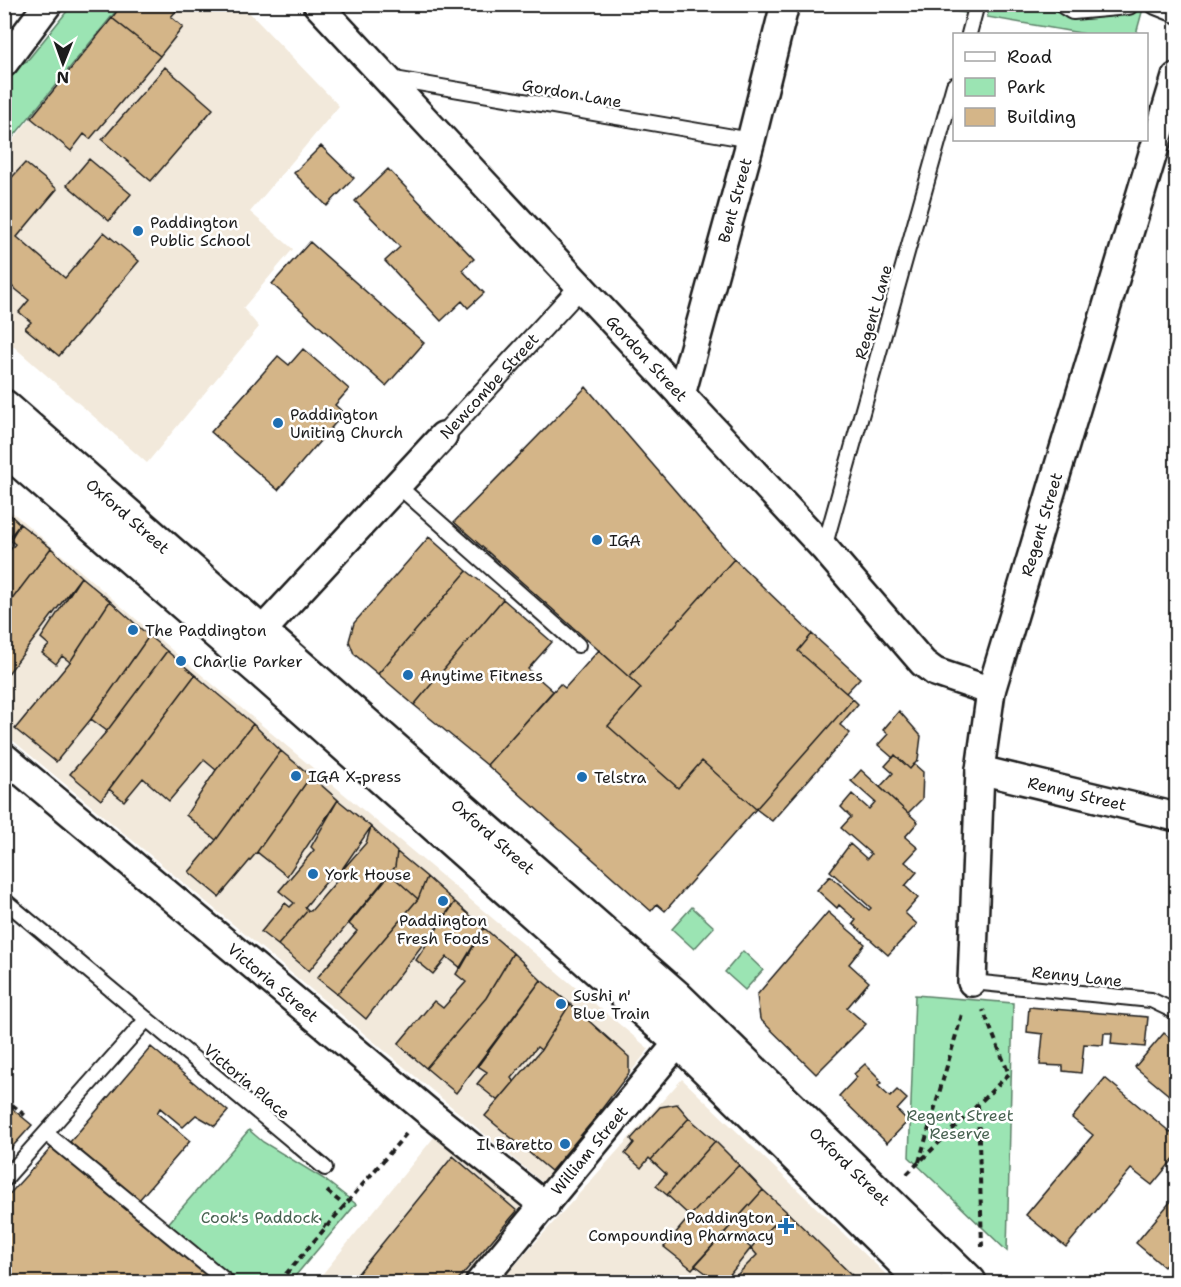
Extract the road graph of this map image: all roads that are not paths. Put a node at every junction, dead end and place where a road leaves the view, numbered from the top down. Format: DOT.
graph roads {
  1 [pos="48,4"];
  2 [pos="317,4"];
  3 [pos="785,4"];
  4 [pos="977,4"];
  5 [pos="1065,4"];
  6 [pos="1128,4"];
  7 [pos="1156,4"];
  8 [pos="1176,12"];
  9 [pos="969,33"];
  10 [pos="4,63"];
  11 [pos="1176,77"];
  12 [pos="387,78"];
  13 [pos="953,90"];
  14 [pos="751,141"];
  15 [pos="580,287"];
  16 [pos="681,395"];
  17 [pos="4,407"];
  18 [pos="442,436"];
  19 [pos="4,447"];
  20 [pos="397,485"];
  21 [pos="824,548"];
  22 [pos="261,632"];
  23 [pos="578,645"];
  24 [pos="991,691"];
  25 [pos="4,757"];
  26 [pos="980,770"];
  27 [pos="1176,816"];
  28 [pos="4,900"];
  29 [pos="972,982"];
  30 [pos="1176,1012"];
  31 [pos="147,1019"];
  32 [pos="688,1030"];
  33 [pos="47,1134"];
  34 [pos="325,1168"];
  35 [pos="4,1180"];
  36 [pos="545,1206"];
  37 [pos="975,1269"];
  38 [pos="227,1282"];
  39 [pos="480,1282"];
  40 [pos="925,1282"];
  1 -- 10 [label="street"];
  2 -- 12 [label="street, Gordon Street"];
  3 -- 14 [label="street, Bent Street"];
  4 -- 9 [label="lane"];
  5 -- 6 [label="street"];
  7 -- 8 [label="street"];
  11 -- 24 [label="street, Regent Street"];
  12 -- 14 [label="lane, Gordon Lane"];
  12 -- 15 [label="street, Gordon Street"];
  13 -- 21 [label="lane, Regent Lane"];
  14 -- 16 [label="street, Bent Street"];
  15 -- 16 [label="street, Gordon Street"];
  15 -- 18 [label="street, Newcombe Street"];
  16 -- 21 [label="street, Gordon Street"];
  17 -- 22 [label="main road, Oxford Street"];
  18 -- 20 [label="street, Newcombe Street"];
  19 -- 32 [label="main road, Oxford Street"];
  20 -- 22 [label="street, Newcombe Street"];
  20 -- 23 [label="lane"];
  21 -- 24 [label="street, Gordon Street"];
  22 -- 32 [label="main road, Oxford Street"];
  24 -- 26 [label="street, Regent Street"];
  25 -- 36 [label="street, Victoria Street"];
  26 -- 27 [label="street, Renny Street"];
  26 -- 29 [label="street, Regent Street"];
  28 -- 31 [label="lane, Victoria Place"];
  29 -- 30 [label="lane, Renny Lane"];
  31 -- 33 [label="lane"];
  31 -- 34 [label="lane, Victoria Place"];
  32 -- 36 [label="street, William Street"];
  32 -- 37 [label="main road, Oxford Street"];
  32 -- 40 [label="main road, Oxford Street"];
  33 -- 35 [label="lane"];
  33 -- 38 [label="lane"];
  36 -- 39 [label="street, William Street"];
}
